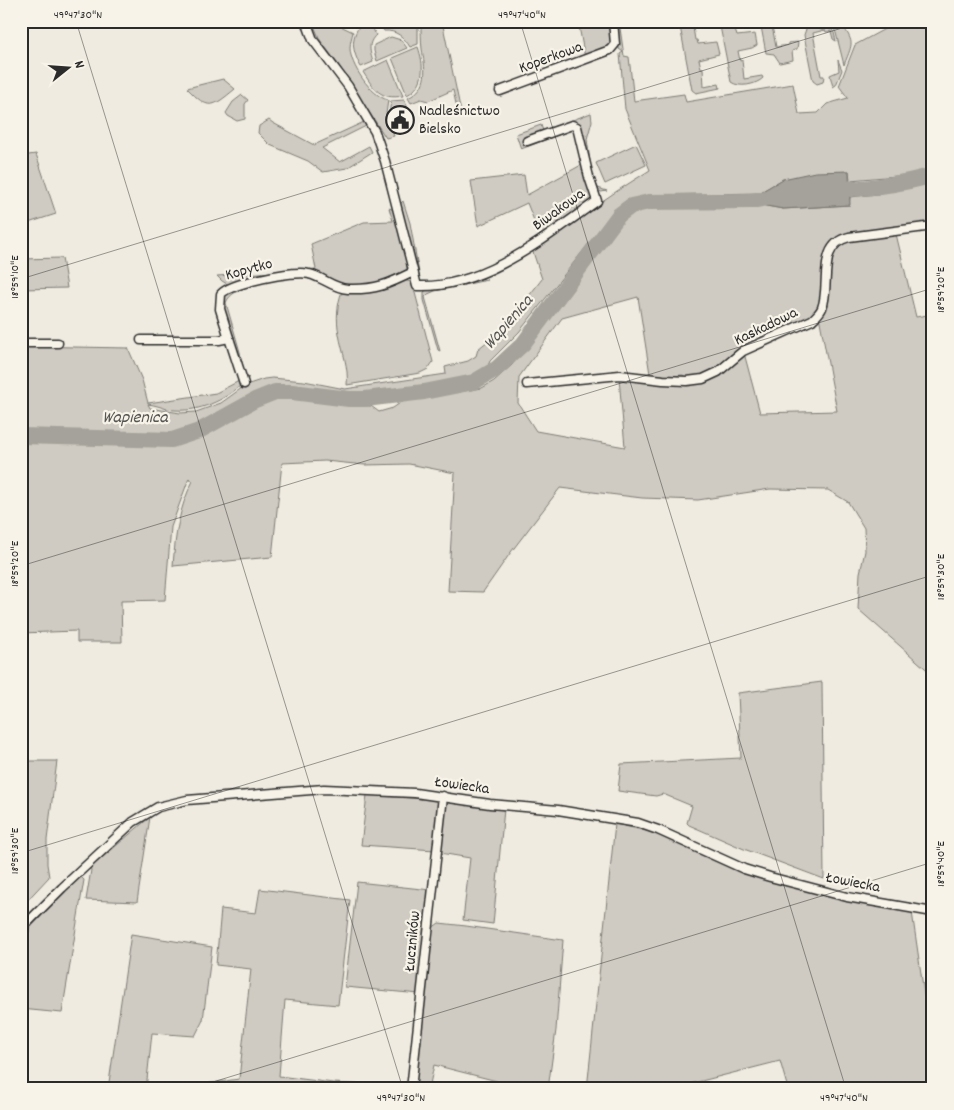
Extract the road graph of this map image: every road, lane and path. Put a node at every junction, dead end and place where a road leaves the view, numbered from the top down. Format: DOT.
graph roads {
  1 [pos="306,21"];
  2 [pos="613,21"];
  3 [pos="500,91"];
  4 [pos="527,141"];
  5 [pos="933,226"];
  6 [pos="414,272"];
  7 [pos="229,338"];
  8 [pos="141,340"];
  9 [pos="21,342"];
  10 [pos="58,343"];
  11 [pos="244,384"];
  12 [pos="527,384"];
  13 [pos="442,796"];
  14 [pos="933,912"];
  15 [pos="21,929"];
  16 [pos="411,1089"];
  1 -- 6 [label="street"];
  2 -- 3 [label="street, Koperkowa"];
  4 -- 6 [label="street, Biwakowa"];
  5 -- 12 [label="street, Kaskadowa"];
  6 -- 7 [label="street, Kopytko"];
  7 -- 8 [label="street"];
  7 -- 11 [label="street"];
  9 -- 10 [label="street"];
  13 -- 14 [label="street, Łowiecka"];
  13 -- 15 [label="street, Łowiecka"];
  13 -- 16 [label="street, Łuczników"];
}
